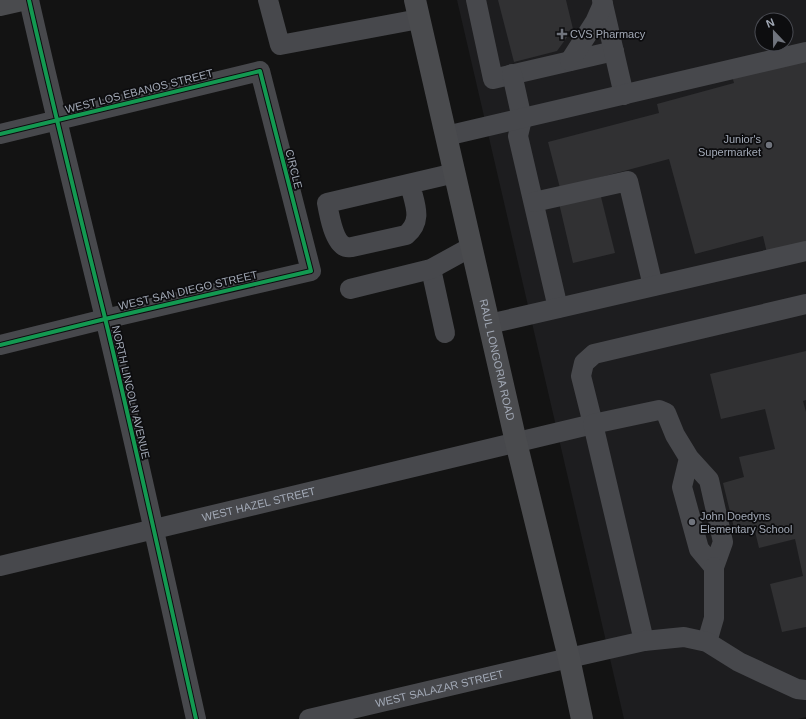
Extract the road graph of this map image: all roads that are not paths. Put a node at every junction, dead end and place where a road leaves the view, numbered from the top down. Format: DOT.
graph roads {
  1 [pos="22,0"];
  2 [pos="29,0"];
  3 [pos="270,0"];
  4 [pos="476,0"];
  5 [pos="602,2"];
  6 [pos="0,5"];
  7 [pos="417,9"];
  8 [pos="595,22"];
  9 [pos="568,51"];
  10 [pos="614,51"];
  11 [pos="806,52"];
  12 [pos="260,71"];
  13 [pos="512,74"];
  14 [pos="624,95"];
  15 [pos="522,119"];
  16 [pos="57,120"];
  17 [pos="0,134"];
  18 [pos="446,136"];
  19 [pos="455,173"];
  20 [pos="410,184"];
  21 [pos="534,202"];
  22 [pos="471,247"];
  23 [pos="806,251"];
  24 [pos="431,269"];
  25 [pos="311,271"];
  26 [pos="653,286"];
  27 [pos="350,289"];
  28 [pos="806,304"];
  29 [pos="558,308"];
  30 [pos="105,319"];
  31 [pos="489,324"];
  32 [pos="445,333"];
  33 [pos="0,345"];
  34 [pos="593,424"];
  35 [pos="516,442"];
  36 [pos="689,458"];
  37 [pos="154,529"];
  38 [pos="0,566"];
  39 [pos="714,567"];
  40 [pos="644,642"];
  41 [pos="707,642"];
  42 [pos="569,658"];
  43 [pos="806,690"];
  44 [pos="196,719"];
  45 [pos="309,719"];
  46 [pos="582,719"];
  1 -- 6 [label="main road"];
  2 -- 16 [label="street, NORTH LINCOLN AVENUE"];
  3 -- 7 [label="street"];
  4 -- 13 [label="street"];
  5 -- 8 [label="street"];
  5 -- 10 [label="street"];
  7 -- 18 [label="main road, RAUL LONGORIA ROAD"];
  8 -- 9 [label="street"];
  8 -- 9 [label="street"];
  9 -- 10 [label="street"];
  9 -- 13 [label="street"];
  10 -- 14 [label="street"];
  11 -- 14 [label="street"];
  12 -- 16 [label="street, WEST LOS EBANOS STREET"];
  12 -- 25 [label="street, CIRCLE"];
  13 -- 15 [label="street"];
  14 -- 15 [label="street"];
  15 -- 18 [label="street"];
  15 -- 21 [label="street"];
  16 -- 17 [label="street, WEST LOS EBANOS STREET"];
  16 -- 30 [label="street, NORTH LINCOLN AVENUE"];
  18 -- 19 [label="main road, RAUL LONGORIA ROAD"];
  19 -- 20 [label="street"];
  19 -- 22 [label="main road, RAUL LONGORIA ROAD"];
  20 -- 20 [label="street"];
  21 -- 26 [label="street"];
  21 -- 29 [label="street"];
  22 -- 24 [label="street"];
  22 -- 31 [label="main road, RAUL LONGORIA ROAD"];
  23 -- 26 [label="street"];
  24 -- 27 [label="street"];
  24 -- 32 [label="street"];
  25 -- 30 [label="street, WEST SAN DIEGO STREET"];
  26 -- 29 [label="street"];
  28 -- 34 [label="street"];
  29 -- 31 [label="street"];
  30 -- 33 [label="street, WEST SAN DIEGO STREET"];
  30 -- 37 [label="street, NORTH LINCOLN AVENUE"];
  31 -- 35 [label="main road, RAUL LONGORIA ROAD"];
  34 -- 35 [label="street, WEST HAZEL STREET"];
  34 -- 36 [label="street, WEST HAZEL STREET"];
  34 -- 40 [label="street"];
  35 -- 37 [label="street, WEST HAZEL STREET"];
  35 -- 42 [label="main road, RAUL LONGORIA ROAD"];
  36 -- 39 [label="street"];
  36 -- 39 [label="street, WEST HAZEL STREET"];
  37 -- 38 [label="street, WEST HAZEL STREET"];
  37 -- 44 [label="street, NORTH LINCOLN AVENUE"];
  39 -- 41 [label="street, WEST HAZEL STREET"];
  40 -- 41 [label="street, WEST SALAZAR STREET"];
  40 -- 42 [label="street, WEST SALAZAR STREET"];
  41 -- 43 [label="street, WEST SALAZAR STREET"];
  42 -- 45 [label="street, WEST SALAZAR STREET"];
  42 -- 46 [label="main road, RAUL LONGORIA ROAD"];
}
